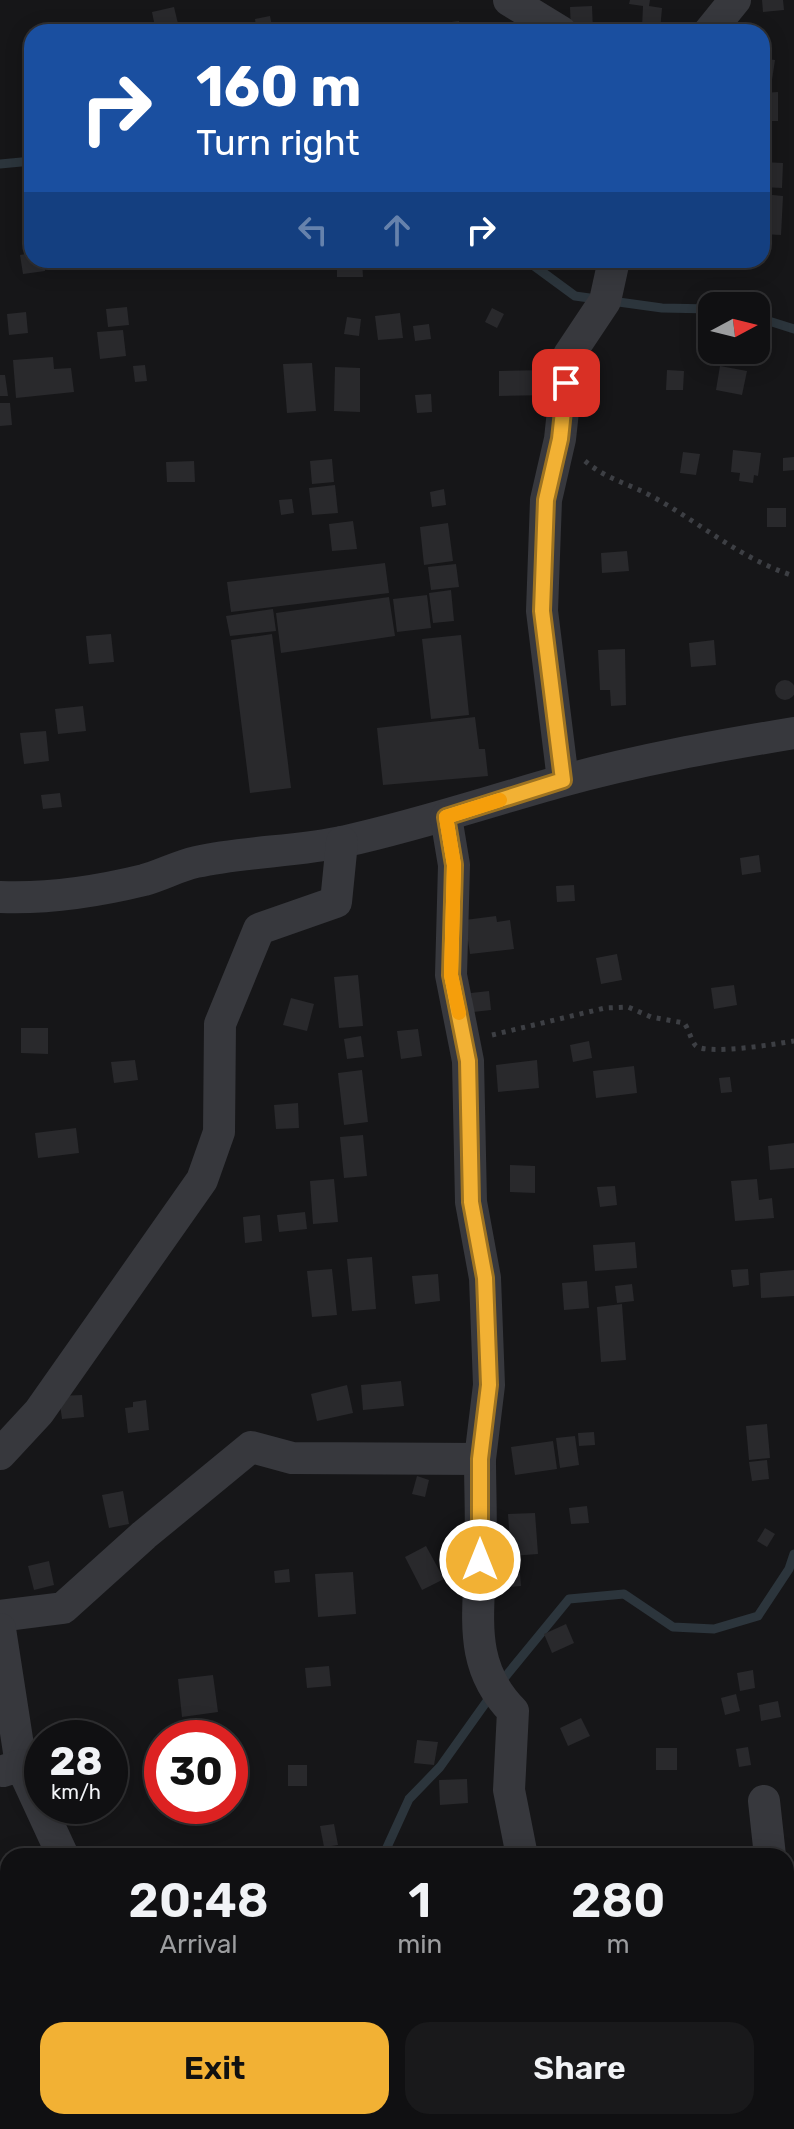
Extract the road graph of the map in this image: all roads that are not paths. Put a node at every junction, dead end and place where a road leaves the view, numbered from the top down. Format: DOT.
graph roads {
  1 [pos="509,0"];
  2 [pos="735,0"];
  3 [pos="548,24"];
  4 [pos="716,24"];
  5 [pos="612,268"];
  6 [pos="794,733"];
  7 [pos="563,780"];
  8 [pos="446,817"];
  9 [pos="342,842"];
  10 [pos="0,897"];
  11 [pos="0,1454"];
  12 [pos="480,1459"];
  13 [pos="0,1616"];
  14 [pos="0,1629"];
  15 [pos="10,1768"];
  16 [pos="764,1801"];
  17 [pos="58,1848"];
  18 [pos="520,1848"];
  19 [pos="769,1848"];
  1 -- 3 [label="street"];
  2 -- 4 [label="street"];
  5 -- 7 [label="street"];
  6 -- 7 [label="street"];
  7 -- 8 [label="street"];
  8 -- 9 [label="street"];
  8 -- 12 [label="street"];
  9 -- 10 [label="street"];
  9 -- 11 [label="street"];
  12 -- 13 [label="street"];
  12 -- 18 [label="street"];
  14 -- 15 [label="street"];
  15 -- 17 [label="street"];
  16 -- 19 [label="street"];
}
